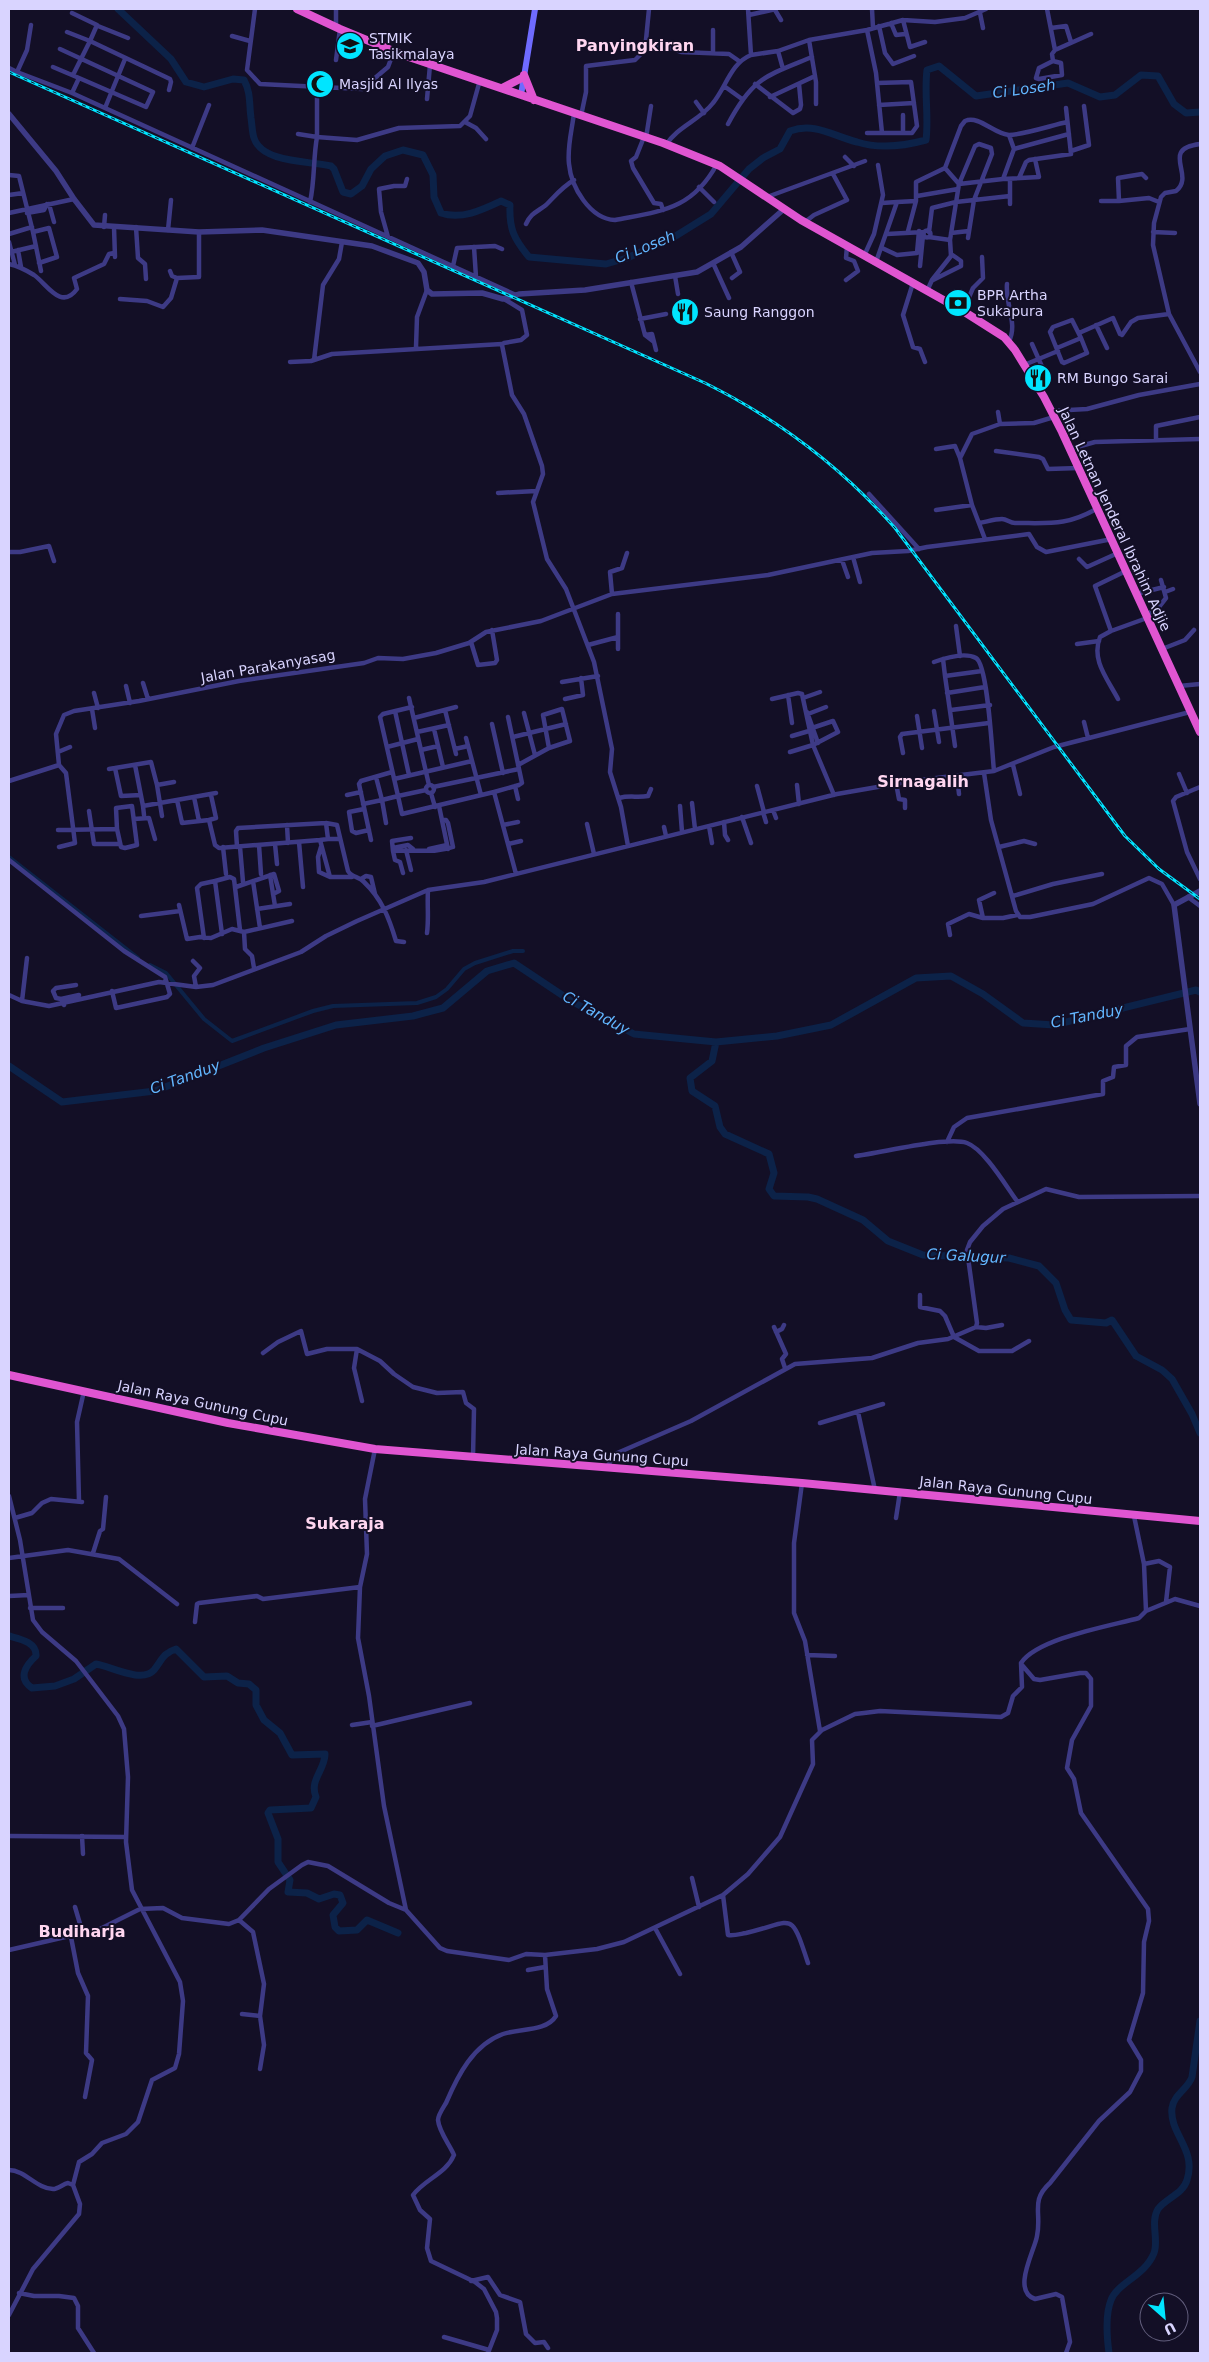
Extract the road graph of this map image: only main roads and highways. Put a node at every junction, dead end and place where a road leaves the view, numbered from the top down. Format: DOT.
graph roads {
  1 [pos="297,9"];
  2 [pos="535,9"];
  3 [pos="524,76"];
  4 [pos="502,88"];
  5 [pos="520,95"];
  6 [pos="534,100"];
  7 [pos="1200,732"];
  8 [pos="9,1375"];
  9 [pos="1200,1521"];
  1 -- 4 [label="highway, Jalan Letnan Jenderal Ibrahim Adjie"];
  2 -- 3 [label="main road"];
  3 -- 4 [label="highway"];
  3 -- 5 [label="main road"];
  3 -- 6 [label="highway"];
  4 -- 5 [label="highway, Jalan Letnan Jenderal Ibrahim Adjie"];
  5 -- 6 [label="highway, Jalan Letnan Jenderal Ibrahim Adjie"];
  6 -- 7 [label="highway, Jalan Letnan Jenderal Ibrahim Adjie"];
  8 -- 9 [label="highway, Jalan Raya Gunung Cupu"];
}
